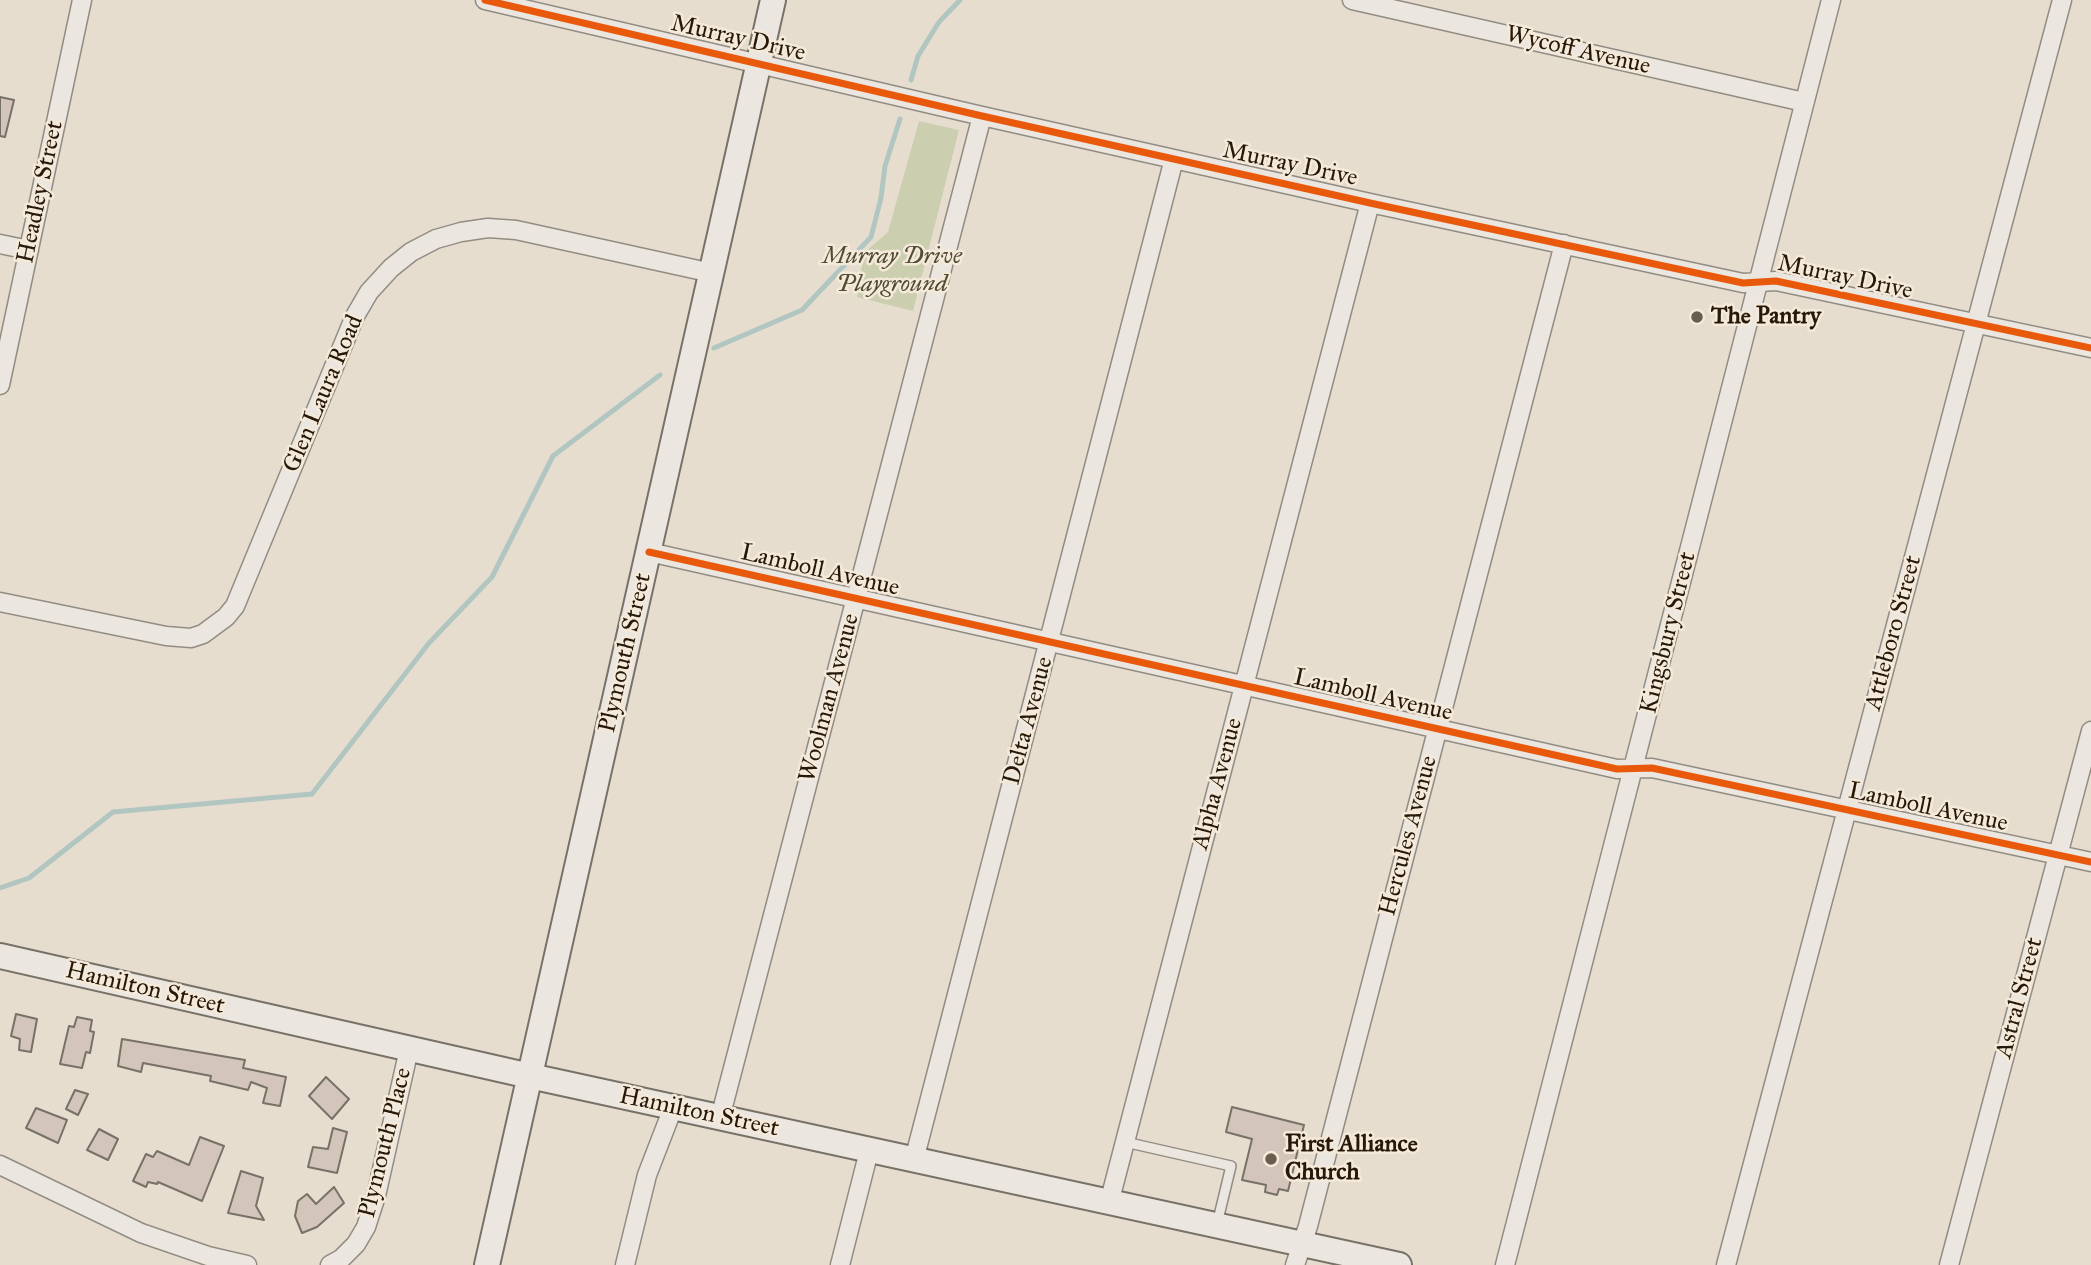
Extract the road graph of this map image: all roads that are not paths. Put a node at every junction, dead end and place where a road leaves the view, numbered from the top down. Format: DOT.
graph roads {
  1 [pos="82,0"];
  2 [pos="485,0"];
  3 [pos="774,0"];
  4 [pos="1352,0"];
  5 [pos="1831,0"];
  6 [pos="2062,0"];
  7 [pos="760,63"];
  8 [pos="1804,102"];
  9 [pos="982,116"];
  10 [pos="1174,159"];
  11 [pos="1370,202"];
  12 [pos="0,244"];
  13 [pos="1564,244"];
  14 [pos="29,250"];
  15 [pos="712,273"];
  16 [pos="1759,280"];
  17 [pos="1977,325"];
  18 [pos="2091,348"];
  19 [pos="0,385"];
  20 [pos="649,552"];
  21 [pos="856,599"];
  22 [pos="0,602"];
  23 [pos="1049,643"];
  24 [pos="1244,687"];
  25 [pos="1437,730"];
  26 [pos="2091,731"];
  27 [pos="1634,768"];
  28 [pos="1847,810"];
  29 [pos="2058,854"];
  30 [pos="2091,862"];
  31 [pos="0,956"];
  32 [pos="410,1049"];
  33 [pos="530,1076"];
  34 [pos="673,1108"];
  35 [pos="720,1118"];
  36 [pos="1125,1142"];
  37 [pos="869,1151"];
  38 [pos="914,1160"];
  39 [pos="0,1166"];
  40 [pos="1109,1203"];
  41 [pos="1217,1225"];
  42 [pos="1299,1255"];
  43 [pos="247,1265"];
  44 [pos="330,1265"];
  45 [pos="487,1265"];
  46 [pos="625,1265"];
  47 [pos="840,1265"];
  48 [pos="1399,1265"];
  49 [pos="1505,1265"];
  50 [pos="1726,1265"];
  51 [pos="1949,1265"];
  1 -- 14 [label="street, Headley Street"];
  2 -- 7 [label="street, Murray Drive"];
  3 -- 7 [label="street, Plymouth Street"];
  4 -- 8 [label="street, Wycoff Avenue"];
  5 -- 8 [label="street, Kingsbury Street"];
  6 -- 17 [label="street, Attleboro Street"];
  7 -- 9 [label="street, Murray Drive"];
  7 -- 15 [label="street, Plymouth Street"];
  8 -- 16 [label="street, Kingsbury Street"];
  9 -- 10 [label="street, Murray Drive"];
  9 -- 21 [label="street, Woolman Avenue"];
  10 -- 11 [label="street, Murray Drive"];
  10 -- 23 [label="street, Delta Avenue"];
  11 -- 13 [label="street, Murray Drive"];
  11 -- 24 [label="street, Alpha Avenue"];
  12 -- 14 [label="street"];
  13 -- 16 [label="street, Murray Drive"];
  13 -- 25 [label="street, Hercules Avenue"];
  14 -- 19 [label="street, Headley Street"];
  15 -- 20 [label="street, Plymouth Street"];
  15 -- 22 [label="street, Glen Laura Road"];
  16 -- 17 [label="street, Murray Drive"];
  16 -- 27 [label="street, Kingsbury Street"];
  17 -- 18 [label="street, Murray Drive"];
  17 -- 28 [label="street, Attleboro Street"];
  20 -- 21 [label="street, Lamboll Avenue"];
  20 -- 33 [label="street, Plymouth Street"];
  21 -- 23 [label="street, Lamboll Avenue"];
  21 -- 35 [label="street, Woolman Avenue"];
  23 -- 24 [label="street, Lamboll Avenue"];
  23 -- 38 [label="street, Delta Avenue"];
  24 -- 25 [label="street, Lamboll Avenue"];
  24 -- 36 [label="street, Alpha Avenue"];
  25 -- 27 [label="street, Lamboll Avenue"];
  25 -- 42 [label="street, Hercules Avenue"];
  26 -- 29 [label="street, Astral Street"];
  27 -- 28 [label="street, Lamboll Avenue"];
  27 -- 49 [label="street, Kingsbury Street"];
  28 -- 29 [label="street, Lamboll Avenue"];
  28 -- 50 [label="street, Attleboro Street"];
  29 -- 30 [label="street, Lamboll Avenue"];
  29 -- 51 [label="street, Astral Street"];
  31 -- 32 [label="street, Hamilton Street"];
  32 -- 33 [label="street, Hamilton Street"];
  32 -- 44 [label="street, Plymouth Place"];
  33 -- 34 [label="street, Hamilton Street"];
  33 -- 45 [label="street, Plymouth Street"];
  34 -- 35 [label="street, Hamilton Street"];
  34 -- 46 [label="street"];
  35 -- 37 [label="street, Hamilton Street"];
  36 -- 40 [label="street, Alpha Avenue"];
  36 -- 41 [label="lane"];
  37 -- 38 [label="street, Hamilton Street"];
  37 -- 47 [label="street"];
  38 -- 40 [label="street, Hamilton Street"];
  39 -- 43 [label="street"];
  40 -- 41 [label="street, Hamilton Street"];
  41 -- 42 [label="street, Hamilton Street"];
  42 -- 48 [label="street, Hamilton Street"];
}
